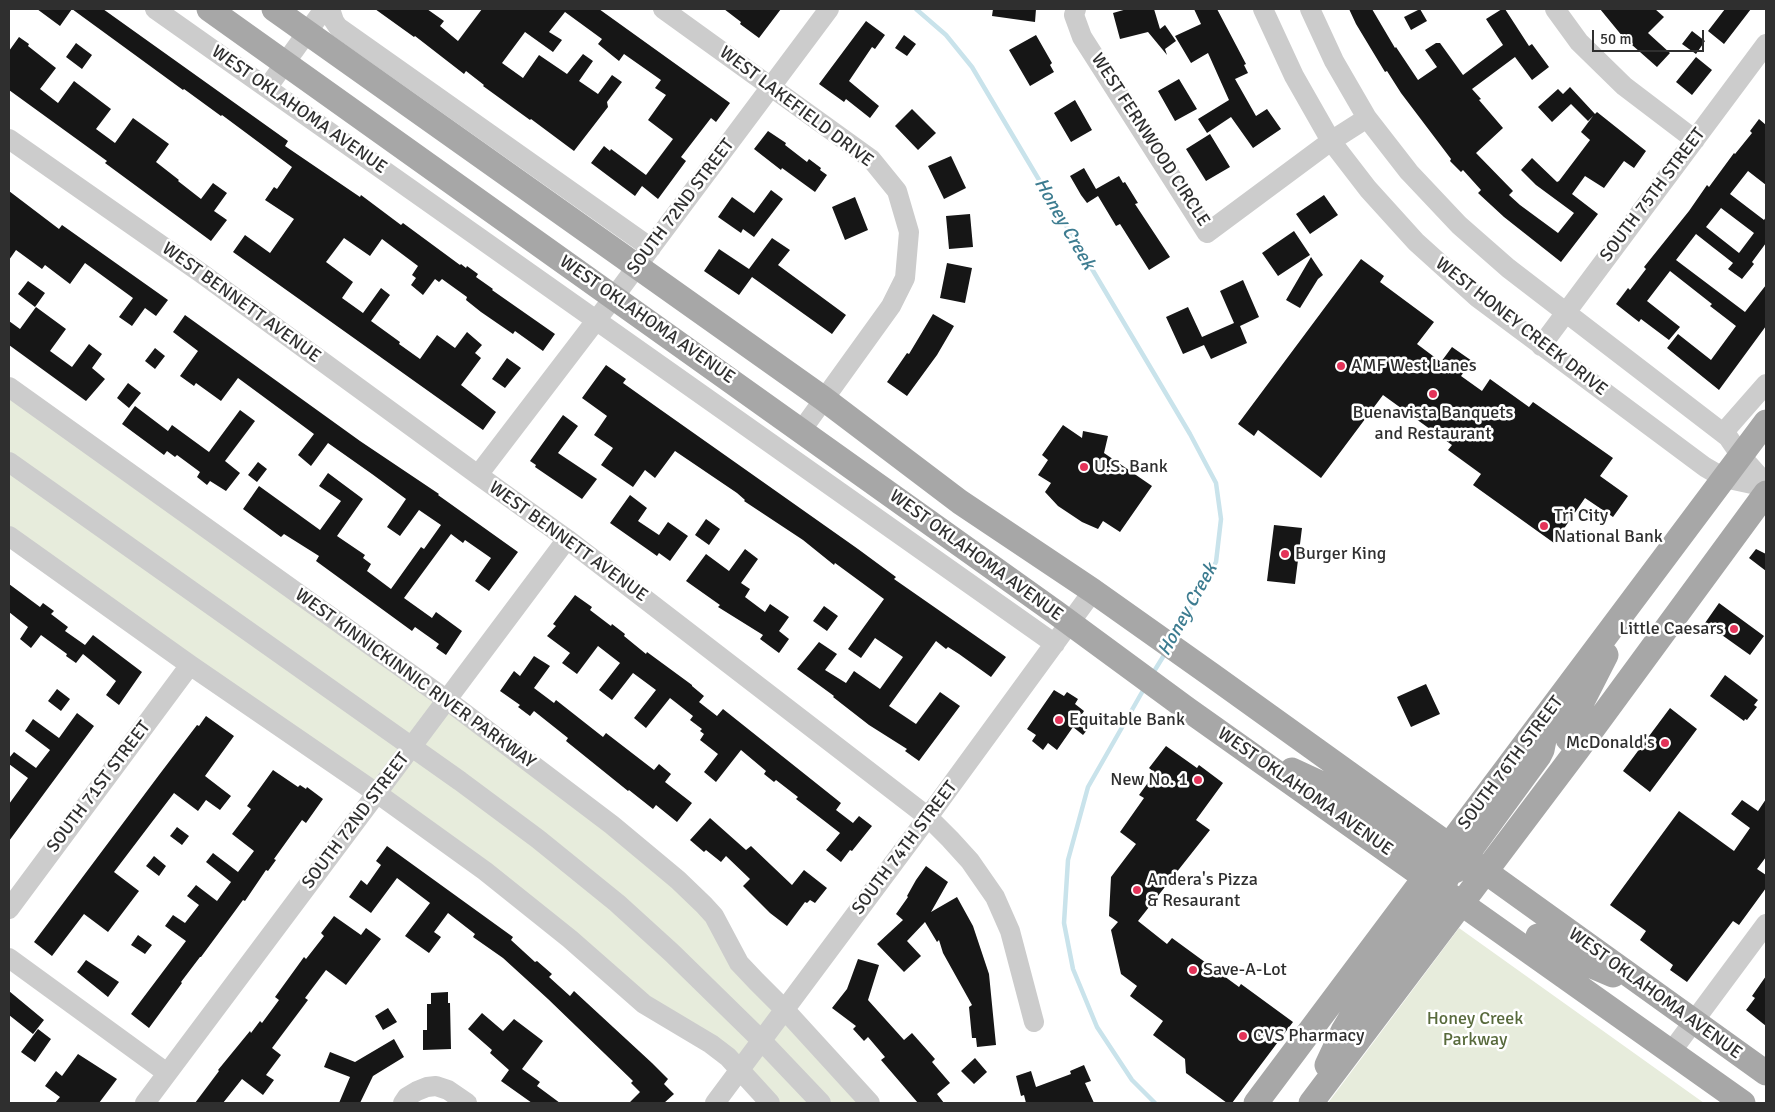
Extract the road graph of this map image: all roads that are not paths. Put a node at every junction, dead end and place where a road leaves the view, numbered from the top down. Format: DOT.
graph roads {
  1 [pos="155,9"];
  2 [pos="209,9"];
  3 [pos="274,9"];
  4 [pos="324,9"];
  5 [pos="330,9"];
  6 [pos="663,9"];
  7 [pos="829,9"];
  8 [pos="1076,9"];
  9 [pos="1263,9"];
  10 [pos="1310,9"];
  11 [pos="1555,9"];
  12 [pos="307,32"];
  13 [pos="1766,44"];
  14 [pos="285,63"];
  15 [pos="772,86"];
  16 [pos="267,88"];
  17 [pos="1368,118"];
  18 [pos="9,139"];
  19 [pos="1695,140"];
  20 [pos="1331,141"];
  21 [pos="644,257"];
  22 [pos="614,297"];
  23 [pos="1566,313"];
  24 [pos="595,321"];
  25 [pos="1541,346"];
  26 [pos="1765,386"];
  27 [pos="9,387"];
  28 [pos="824,399"];
  29 [pos="1765,423"];
  30 [pos="801,431"];
  31 [pos="1723,432"];
  32 [pos="1741,456"];
  33 [pos="9,462"];
  34 [pos="478,476"];
  35 [pos="1724,478"];
  36 [pos="1766,486"];
  37 [pos="1766,492"];
  38 [pos="9,536"];
  39 [pos="567,539"];
  40 [pos="1093,591"];
  41 [pos="1628,608"];
  42 [pos="1070,623"];
  43 [pos="1055,644"];
  44 [pos="190,665"];
  45 [pos="447,700"];
  46 [pos="412,747"];
  47 [pos="1578,748"];
  48 [pos="378,794"];
  49 [pos="928,817"];
  50 [pos="1453,875"];
  51 [pos="9,909"];
  52 [pos="1766,924"];
  53 [pos="9,958"];
  54 [pos="785,1010"];
  55 [pos="1694,1021"];
  56 [pos="1034,1022"];
  57 [pos="762,1041"];
  58 [pos="1672,1052"];
  59 [pos="740,1071"];
  60 [pos="168,1073"];
  61 [pos="1766,1073"];
  62 [pos="145,1103"];
  63 [pos="403,1103"];
  64 [pos="467,1103"];
  65 [pos="715,1103"];
  66 [pos="770,1103"];
  67 [pos="821,1103"];
  68 [pos="870,1103"];
  69 [pos="1256,1103"];
  70 [pos="1310,1103"];
  71 [pos="1743,1103"];
  1 -- 16 [label="street, WEST OKLAHOMA AVENUE"];
  2 -- 14 [label="main road, WEST OKLAHOMA AVENUE"];
  3 -- 12 [label="main road, WEST OKLAHOMA AVENUE"];
  4 -- 12 [label="street"];
  5 -- 21 [label="street"];
  6 -- 15 [label="street, WEST LAKEFIELD DRIVE"];
  7 -- 15 [label="street, SOUTH 72ND STREET"];
  8 -- 20 [label="street, WEST FERNWOOD CIRCLE"];
  9 -- 20 [label="street, WEST HONEY CREEK DRIVE"];
  10 -- 17 [label="street, WEST HONEY CREEK DRIVE"];
  11 -- 19 [label="street"];
  12 -- 14 [label="street"];
  12 -- 21 [label="main road, WEST OKLAHOMA AVENUE"];
  13 -- 19 [label="street, SOUTH 75TH STREET"];
  14 -- 16 [label="street"];
  14 -- 22 [label="main road, WEST OKLAHOMA AVENUE"];
  15 -- 21 [label="street, SOUTH 72ND STREET"];
  15 -- 28 [label="street, WEST LAKEFIELD DRIVE"];
  16 -- 24 [label="street, WEST OKLAHOMA AVENUE"];
  17 -- 20 [label="street, WEST FERNWOOD CIRCLE"];
  17 -- 23 [label="street, WEST HONEY CREEK DRIVE"];
  18 -- 34 [label="street, WEST BENNETT AVENUE"];
  19 -- 23 [label="street, SOUTH 75TH STREET"];
  20 -- 25 [label="street, WEST HONEY CREEK DRIVE"];
  21 -- 22 [label="street, SOUTH 72ND STREET"];
  21 -- 28 [label="main road, WEST OKLAHOMA AVENUE"];
  22 -- 24 [label="street, SOUTH 72ND STREET"];
  22 -- 30 [label="main road, WEST OKLAHOMA AVENUE"];
  23 -- 25 [label="street, SOUTH 75TH STREET"];
  23 -- 31 [label="street, WEST HONEY CREEK DRIVE"];
  24 -- 34 [label="street, SOUTH 72ND STREET"];
  24 -- 43 [label="street, WEST OKLAHOMA AVENUE"];
  25 -- 35 [label="street, WEST HONEY CREEK DRIVE"];
  26 -- 29 [label="street"];
  26 -- 31 [label="street"];
  27 -- 45 [label="street, WEST KINNICKINNIC RIVER PARKWAY"];
  28 -- 30 [label="street, WEST LAKEFIELD DRIVE"];
  28 -- 40 [label="main road, WEST OKLAHOMA AVENUE"];
  29 -- 32 [label="main road, SOUTH 76TH STREET"];
  30 -- 42 [label="main road, WEST OKLAHOMA AVENUE"];
  31 -- 32 [label="street, WEST HONEY CREEK DRIVE"];
  32 -- 35 [label="main road, SOUTH 76TH STREET"];
  32 -- 36 [label="street, WEST HONEY CREEK DRIVE"];
  33 -- 46 [label="street"];
  34 -- 39 [label="street, WEST BENNETT AVENUE"];
  35 -- 36 [label="street, WEST HONEY CREEK DRIVE"];
  35 -- 41 [label="main road, SOUTH 76TH STREET"];
  37 -- 47 [label="main road"];
  38 -- 44 [label="street"];
  39 -- 45 [label="street, SOUTH 72ND STREET"];
  39 -- 49 [label="street, WEST BENNETT AVENUE"];
  40 -- 42 [label="street, SOUTH 74TH STREET"];
  40 -- 50 [label="main road, WEST OKLAHOMA AVENUE"];
  41 -- 47 [label="main road"];
  41 -- 50 [label="main road, SOUTH 76TH STREET"];
  42 -- 43 [label="street, SOUTH 74TH STREET"];
  42 -- 50 [label="main road, WEST OKLAHOMA AVENUE"];
  43 -- 49 [label="street, SOUTH 74TH STREET"];
  44 -- 48 [label="street"];
  44 -- 51 [label="street, SOUTH 71ST STREET"];
  45 -- 46 [label="street, SOUTH 72ND STREET"];
  45 -- 54 [label="street, WEST KINNICKINNIC RIVER PARKWAY"];
  46 -- 48 [label="street, SOUTH 72ND STREET"];
  46 -- 57 [label="street"];
  47 -- 50 [label="main road"];
  48 -- 59 [label="street"];
  48 -- 60 [label="street, SOUTH 72ND STREET"];
  49 -- 54 [label="street, SOUTH 74TH STREET"];
  49 -- 56 [label="street, WEST BENNETT AVENUE"];
  50 -- 55 [label="main road, WEST OKLAHOMA AVENUE"];
  50 -- 58 [label="main road, WEST OKLAHOMA AVENUE"];
  50 -- 69 [label="main road"];
  50 -- 70 [label="main road"];
  52 -- 55 [label="street"];
  53 -- 60 [label="street"];
  54 -- 57 [label="street, SOUTH 74TH STREET"];
  54 -- 68 [label="street, WEST KINNICKINNIC RIVER PARKWAY"];
  55 -- 58 [label="street"];
  55 -- 61 [label="main road, WEST OKLAHOMA AVENUE"];
  57 -- 59 [label="street, SOUTH 74TH STREET"];
  57 -- 67 [label="street"];
  58 -- 71 [label="main road, WEST OKLAHOMA AVENUE"];
  59 -- 65 [label="street, SOUTH 74TH STREET"];
  59 -- 66 [label="street"];
  60 -- 62 [label="street, SOUTH 72ND STREET"];
  63 -- 64 [label="street"];
}
